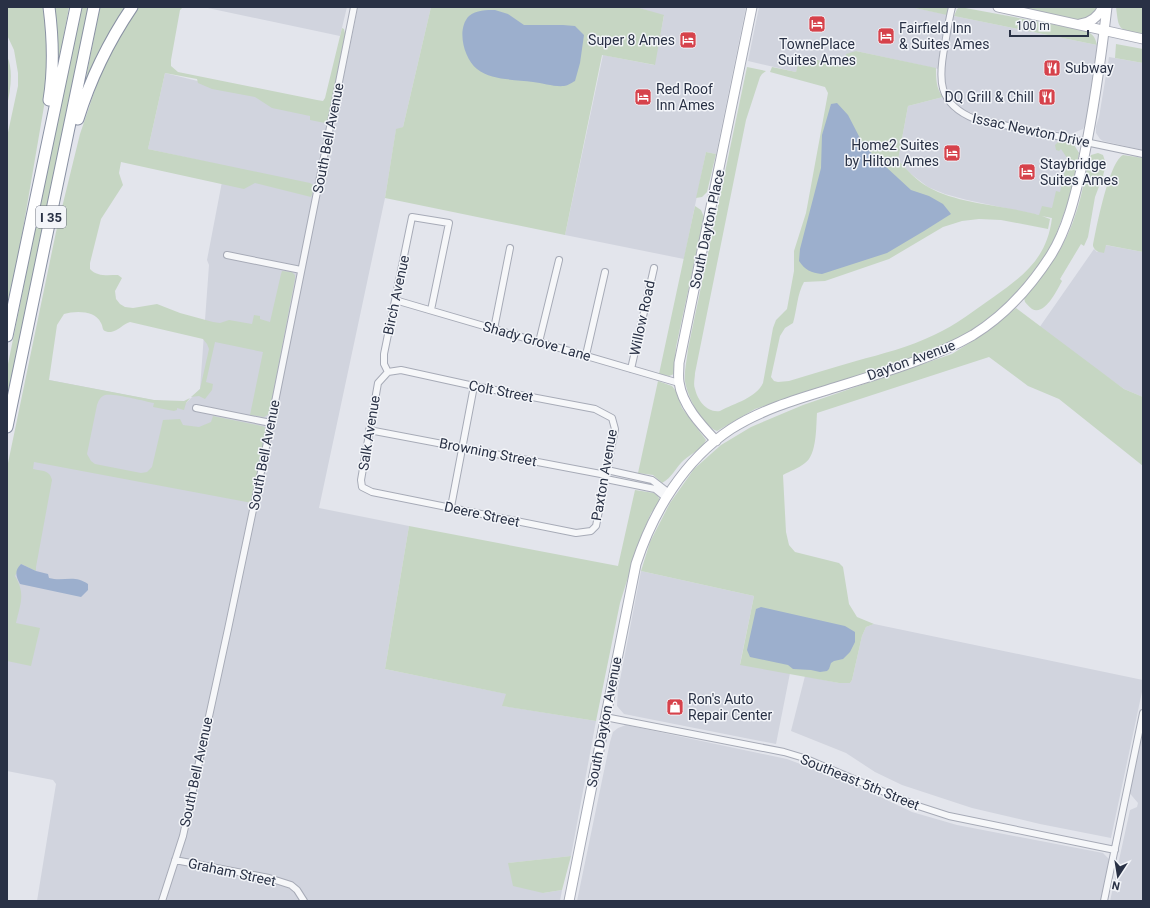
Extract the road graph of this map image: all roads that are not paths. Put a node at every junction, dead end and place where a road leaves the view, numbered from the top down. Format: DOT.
graph roads {
  1 [pos="49,7"];
  2 [pos="76,7"];
  3 [pos="94,7"];
  4 [pos="132,7"];
  5 [pos="354,7"];
  6 [pos="752,7"];
  7 [pos="952,7"];
  8 [pos="998,7"];
  9 [pos="1103,7"];
  10 [pos="1107,7"];
  11 [pos="1076,24"];
  12 [pos="1104,30"];
  13 [pos="1143,39"];
  14 [pos="1087,142"];
  15 [pos="1143,154"];
  16 [pos="60,177"];
  17 [pos="31,216"];
  18 [pos="510,248"];
  19 [pos="227,255"];
  20 [pos="558,260"];
  21 [pos="654,268"];
  22 [pos="301,270"];
  23 [pos="605,272"];
  24 [pos="395,300"];
  25 [pos="432,310"];
  26 [pos="494,328"];
  27 [pos="7,336"];
  28 [pos="539,342"];
  29 [pos="586,356"];
  30 [pos="631,369"];
  31 [pos="388,372"];
  32 [pos="679,383"];
  33 [pos="474,386"];
  34 [pos="196,408"];
  35 [pos="612,418"];
  36 [pos="271,422"];
  37 [pos="7,427"];
  38 [pos="369,430"];
  39 [pos="716,441"];
  40 [pos="463,448"];
  41 [pos="606,474"];
  42 [pos="372,492"];
  43 [pos="668,496"];
  44 [pos="451,507"];
  45 [pos="591,531"];
  46 [pos="643,544"];
  47 [pos="1143,713"];
  48 [pos="606,717"];
  49 [pos="1114,850"];
  50 [pos="175,860"];
  51 [pos="162,901"];
  52 [pos="304,901"];
  53 [pos="569,901"];
  54 [pos="1104,901"];
  1 -- 17 [label="highway"];
  2 -- 17 [label="highway, I 35"];
  3 -- 16 [label="highway, I 35"];
  4 -- 16 [label="highway"];
  5 -- 22 [label="street, South Bell Avenue"];
  6 -- 32 [label="main road, South Dayton Place"];
  7 -- 14 [label="street, Issac Newton Drive"];
  8 -- 11 [label="main road"];
  9 -- 11 [label="main road"];
  10 -- 12 [label="main road"];
  11 -- 12 [label="main road"];
  12 -- 13 [label="main road"];
  12 -- 14 [label="main road, Dayton Avenue"];
  14 -- 15 [label="street, Issac Newton Drive"];
  14 -- 39 [label="main road, Dayton Avenue"];
  16 -- 37 [label="highway, I 35"];
  17 -- 27 [label="highway, I 35"];
  18 -- 26 [label="street"];
  19 -- 22 [label="street"];
  20 -- 28 [label="street"];
  21 -- 30 [label="street, Willow Road"];
  22 -- 36 [label="street, South Bell Avenue"];
  23 -- 29 [label="street"];
  24 -- 25 [label="street, Shady Grove Lane"];
  24 -- 25 [label="street, Birch Avenue"];
  24 -- 31 [label="street, Birch Avenue"];
  25 -- 26 [label="street, Shady Grove Lane"];
  26 -- 28 [label="street, Shady Grove Lane"];
  28 -- 29 [label="street, Shady Grove Lane"];
  29 -- 30 [label="street, Shady Grove Lane"];
  30 -- 32 [label="street, Shady Grove Lane"];
  31 -- 33 [label="street, Colt Street"];
  31 -- 38 [label="street, Salk Avenue"];
  32 -- 39 [label="main road, South Dayton Place"];
  33 -- 35 [label="street, Colt Street"];
  33 -- 40 [label="street"];
  34 -- 36 [label="street"];
  35 -- 41 [label="street, Paxton Avenue"];
  36 -- 50 [label="street, South Bell Avenue"];
  38 -- 40 [label="street, Browning Street"];
  38 -- 42 [label="street, Salk Avenue"];
  39 -- 43 [label="main road, Dayton Avenue"];
  40 -- 41 [label="street, Browning Street"];
  40 -- 44 [label="street"];
  41 -- 43 [label="street, Browning Street"];
  41 -- 45 [label="street, Paxton Avenue"];
  42 -- 44 [label="street, Deere Street"];
  43 -- 46 [label="main road, Dayton Avenue"];
  44 -- 45 [label="street, Deere Street"];
  46 -- 48 [label="main road, South Dayton Avenue"];
  47 -- 49 [label="street"];
  48 -- 49 [label="street, Southeast 5th Street"];
  48 -- 53 [label="main road, South Dayton Avenue"];
  49 -- 54 [label="street"];
  50 -- 51 [label="street, South Bell Avenue"];
  50 -- 52 [label="street, Graham Street"];
}
